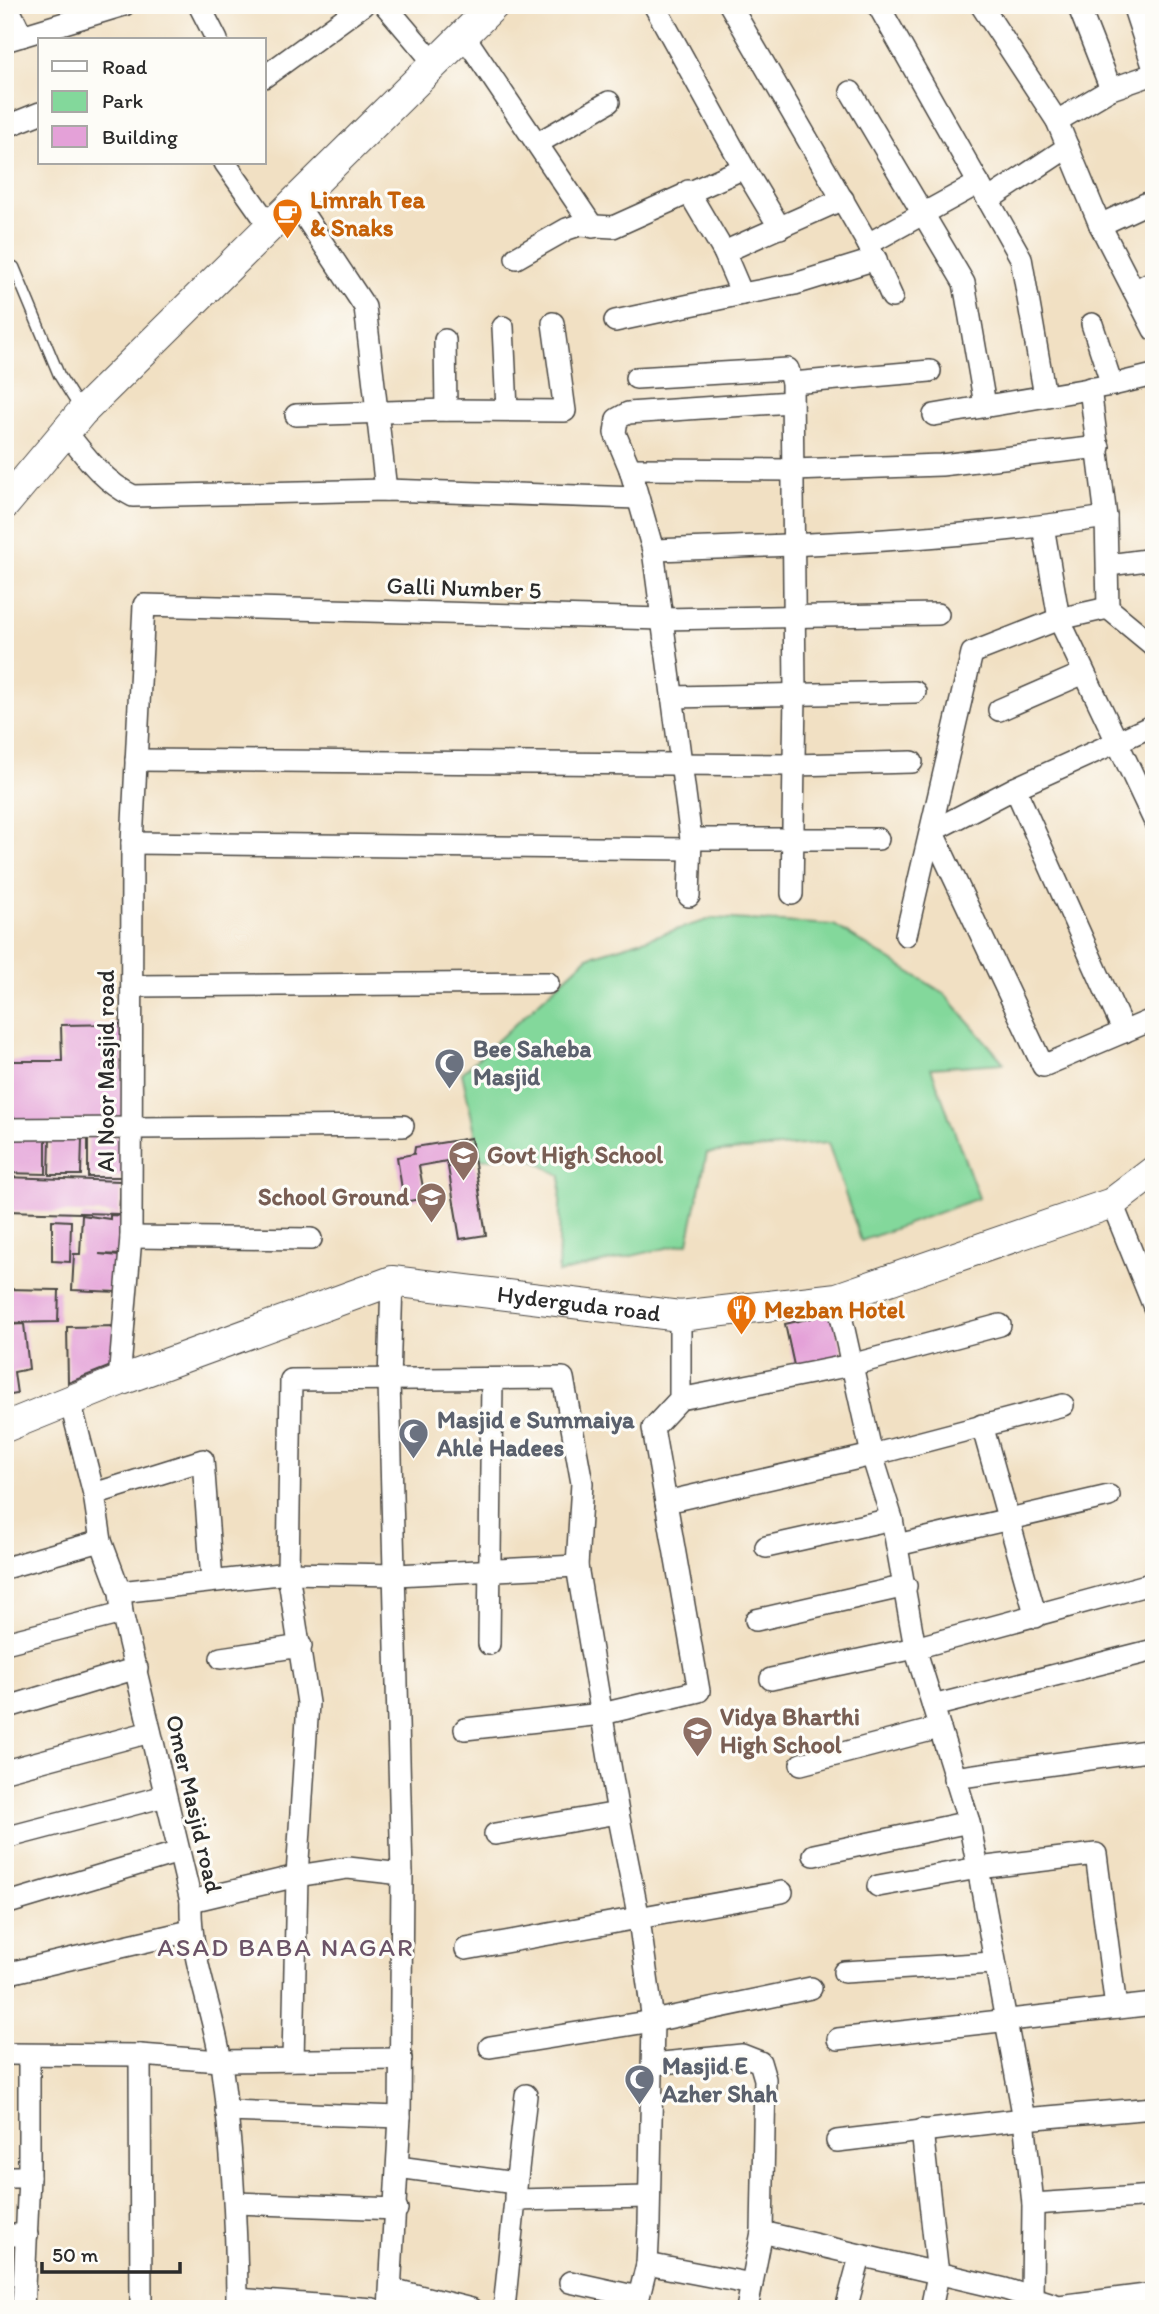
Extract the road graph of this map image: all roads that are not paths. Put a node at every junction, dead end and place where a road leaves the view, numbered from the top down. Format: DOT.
graph roads {
  1 [pos="8,5"];
  2 [pos="124,5"];
  3 [pos="199,5"];
  4 [pos="363,5"];
  5 [pos="385,5"];
  6 [pos="495,5"];
  7 [pos="654,5"];
  8 [pos="730,5"];
  9 [pos="878,5"];
  10 [pos="981,5"];
  11 [pos="1078,5"];
  12 [pos="1133,5"];
  13 [pos="463,34"];
  14 [pos="13,38"];
  15 [pos="212,38"];
  16 [pos="436,65"];
  17 [pos="1154,69"];
  18 [pos="1154,74"];
  19 [pos="266,76"];
  20 [pos="1111,89"];
  21 [pos="851,92"];
  22 [pos="609,102"];
  23 [pos="38,114"];
  24 [pos="1057,121"];
  25 [pos="5,127"];
  26 [pos="538,143"];
  27 [pos="1068,147"];
  28 [pos="226,164"];
  29 [pos="744,168"];
  30 [pos="688,191"];
  31 [pos="983,191"];
  32 [pos="294,200"];
  33 [pos="843,200"];
  34 [pos="1154,200"];
  35 [pos="922,216"];
  36 [pos="1100,225"];
  37 [pos="593,227"];
  38 [pos="271,228"];
  39 [pos="779,228"];
  40 [pos="872,251"];
  41 [pos="724,252"];
  42 [pos="516,258"];
  43 [pos="14,267"];
  44 [pos="1154,281"];
  45 [pos="1134,291"];
  46 [pos="742,294"];
  47 [pos="892,297"];
  48 [pos="615,321"];
  49 [pos="553,323"];
  50 [pos="1092,324"];
  51 [pos="503,327"];
  52 [pos="1154,330"];
  53 [pos="445,340"];
  54 [pos="930,371"];
  55 [pos="1154,374"];
  56 [pos="636,378"];
  57 [pos="1112,385"];
  58 [pos="1090,388"];
  59 [pos="792,393"];
  60 [pos="1045,396"];
  61 [pos="985,405"];
  62 [pos="507,409"];
  63 [pos="446,410"];
  64 [pos="378,413"];
  65 [pos="296,415"];
  66 [pos="934,415"];
  67 [pos="74,422"];
  68 [pos="1099,447"];
  69 [pos="630,469"];
  70 [pos="793,470"];
  71 [pos="386,490"];
  72 [pos="638,498"];
  73 [pos="5,504"];
  74 [pos="1107,517"];
  75 [pos="1043,526"];
  76 [pos="794,545"];
  77 [pos="653,550"];
  78 [pos="1154,559"];
  79 [pos="1109,565"];
  80 [pos="1108,608"];
  81 [pos="938,614"];
  82 [pos="795,618"];
  83 [pos="1059,619"];
  84 [pos="662,620"];
  85 [pos="1154,646"];
  86 [pos="1084,673"];
  87 [pos="795,692"];
  88 [pos="915,692"];
  89 [pos="672,697"];
  90 [pos="999,710"];
  91 [pos="1154,725"];
  92 [pos="1116,741"];
  93 [pos="136,760"];
  94 [pos="912,762"];
  95 [pos="681,764"];
  96 [pos="794,765"];
  97 [pos="1015,788"];
  98 [pos="1154,820"];
  99 [pos="932,831"];
  100 [pos="794,838"];
  101 [pos="878,839"];
  102 [pos="132,843"];
  103 [pos="690,844"];
  104 [pos="792,894"];
  105 [pos="689,896"];
  106 [pos="906,935"];
  107 [pos="548,983"];
  108 [pos="133,986"];
  109 [pos="1154,1019"];
  110 [pos="1124,1031"];
  111 [pos="403,1126"];
  112 [pos="5,1129"];
  113 [pos="134,1130"];
  114 [pos="1154,1171"];
  115 [pos="1112,1203"];
  116 [pos="131,1237"];
  117 [pos="311,1239"];
  118 [pos="392,1281"];
  119 [pos="837,1298"];
  120 [pos="1154,1307"];
  121 [pos="680,1316"];
  122 [pos="1000,1325"];
  123 [pos="850,1365"];
  124 [pos="492,1379"];
  125 [pos="118,1381"];
  126 [pos="389,1381"];
  127 [pos="680,1399"];
  128 [pos="70,1401"];
  129 [pos="1063,1405"];
  130 [pos="982,1425"];
  131 [pos="5,1427"];
  132 [pos="872,1455"];
  133 [pos="94,1494"];
  134 [pos="1108,1496"];
  135 [pos="666,1502"];
  136 [pos="1007,1518"];
  137 [pos="892,1519"];
  138 [pos="101,1541"];
  139 [pos="897,1545"];
  140 [pos="766,1547"];
  141 [pos="577,1566"];
  142 [pos="5,1568"];
  143 [pos="489,1570"];
  144 [pos="288,1573"];
  145 [pos="396,1575"];
  146 [pos="212,1581"];
  147 [pos="1154,1583"];
  148 [pos="906,1586"];
  149 [pos="121,1602"];
  150 [pos="1036,1617"];
  151 [pos="756,1620"];
  152 [pos="5,1643"];
  153 [pos="489,1644"];
  154 [pos="301,1646"];
  155 [pos="915,1648"];
  156 [pos="1154,1650"];
  157 [pos="221,1658"];
  158 [pos="137,1668"];
  159 [pos="771,1679"];
  160 [pos="933,1706"];
  161 [pos="5,1708"];
  162 [pos="602,1714"];
  163 [pos="939,1728"];
  164 [pos="465,1729"];
  165 [pos="150,1732"];
  166 [pos="1154,1750"];
  167 [pos="801,1764"];
  168 [pos="5,1771"];
  169 [pos="954,1778"];
  170 [pos="165,1796"];
  171 [pos="618,1813"];
  172 [pos="969,1822"];
  173 [pos="495,1834"];
  174 [pos="5,1838"];
  175 [pos="179,1852"];
  176 [pos="814,1855"];
  177 [pos="978,1868"];
  178 [pos="402,1874"];
  179 [pos="298,1876"];
  180 [pos="878,1886"];
  181 [pos="782,1892"];
  182 [pos="191,1901"];
  183 [pos="5,1904"];
  184 [pos="639,1919"];
  185 [pos="190,1931"];
  186 [pos="466,1949"];
  187 [pos="993,1963"];
  188 [pos="844,1972"];
  189 [pos="5,1974"];
  190 [pos="811,1988"];
  191 [pos="1154,2004"];
  192 [pos="1116,2008"];
  193 [pos="1005,2019"];
  194 [pos="653,2021"];
  195 [pos="838,2039"];
  196 [pos="490,2047"];
  197 [pos="5,2054"];
  198 [pos="29,2055"];
  199 [pos="140,2055"];
  200 [pos="401,2059"];
  201 [pos="293,2060"];
  202 [pos="220,2061"];
  203 [pos="653,2064"];
  204 [pos="526,2095"];
  205 [pos="1154,2108"];
  206 [pos="226,2111"];
  207 [pos="400,2117"];
  208 [pos="1024,2119"];
  209 [pos="922,2130"];
  210 [pos="837,2141"];
  211 [pos="398,2167"];
  212 [pos="29,2176"];
  213 [pos="5,2177"];
  214 [pos="515,2191"];
  215 [pos="1154,2196"];
  216 [pos="648,2197"];
  217 [pos="235,2203"];
  218 [pos="1033,2204"];
  219 [pos="397,2209"];
  220 [pos="762,2232"];
  221 [pos="5,2235"];
  222 [pos="27,2235"];
  223 [pos="860,2257"];
  224 [pos="647,2264"];
  225 [pos="938,2275"];
  226 [pos="570,2282"];
  227 [pos="752,2284"];
  228 [pos="1154,2294"];
  229 [pos="1032,2298"];
  230 [pos="390,2299"];
  231 [pos="1003,2299"];
  232 [pos="637,2303"];
  233 [pos="237,2304"];
  234 [pos="1059,2308"];
  235 [pos="23,2309"];
  236 [pos="141,2309"];
  237 [pos="373,2309"];
  238 [pos="471,2309"];
  239 [pos="504,2309"];
  240 [pos="747,2309"];
  241 [pos="846,2309"];
  242 [pos="931,2309"];
  1 -- 14 [label="street"];
  2 -- 14 [label="street"];
  3 -- 15 [label="street"];
  4 -- 19 [label="street"];
  5 -- 16 [label="street"];
  6 -- 13 [label="street"];
  7 -- 29 [label="street"];
  8 -- 33 [label="street"];
  9 -- 31 [label="street"];
  10 -- 24 [label="street"];
  11 -- 20 [label="street"];
  12 -- 17 [label="street"];
  13 -- 16 [label="street"];
  13 -- 26 [label="street"];
  16 -- 32 [label="street"];
  18 -- 20 [label="street"];
  20 -- 24 [label="street"];
  21 -- 35 [label="street"];
  22 -- 26 [label="street"];
  23 -- 25 [label="street"];
  24 -- 27 [label="street"];
  26 -- 37 [label="street"];
  27 -- 31 [label="street"];
  27 -- 36 [label="street"];
  28 -- 38 [label="street"];
  29 -- 30 [label="street"];
  29 -- 39 [label="street"];
  30 -- 37 [label="street"];
  30 -- 41 [label="street"];
  31 -- 35 [label="street"];
  31 -- 60 [label="street"];
  32 -- 38 [label="street"];
  32 -- 64 [label="street"];
  33 -- 39 [label="street"];
  33 -- 40 [label="street"];
  34 -- 36 [label="street"];
  35 -- 40 [label="street"];
  35 -- 61 [label="street"];
  36 -- 45 [label="street"];
  37 -- 42 [label="street"];
  38 -- 67 [label="street"];
  39 -- 41 [label="street"];
  40 -- 46 [label="street"];
  40 -- 47 [label="street"];
  41 -- 46 [label="street"];
  43 -- 67 [label="lane"];
  44 -- 45 [label="street"];
  45 -- 52 [label="street"];
  46 -- 48 [label="street"];
  49 -- 62 [label="street"];
  50 -- 57 [label="street"];
  51 -- 62 [label="street"];
  53 -- 63 [label="street"];
  54 -- 59 [label="street"];
  55 -- 57 [label="street"];
  56 -- 59 [label="street"];
  57 -- 58 [label="street"];
  58 -- 60 [label="street"];
  58 -- 68 [label="street"];
  59 -- 69 [label="street"];
  59 -- 70 [label="street"];
  60 -- 61 [label="street"];
  61 -- 66 [label="street"];
  62 -- 63 [label="street"];
  63 -- 64 [label="street"];
  64 -- 65 [label="street"];
  64 -- 71 [label="street"];
  67 -- 71 [label="street"];
  67 -- 73 [label="street"];
  68 -- 70 [label="street"];
  68 -- 74 [label="street"];
  69 -- 70 [label="street"];
  69 -- 72 [label="street"];
  70 -- 76 [label="street"];
  71 -- 72 [label="street"];
  72 -- 77 [label="street"];
  74 -- 75 [label="street"];
  74 -- 79 [label="street"];
  75 -- 76 [label="street"];
  75 -- 83 [label="street"];
  76 -- 77 [label="street"];
  76 -- 82 [label="street"];
  77 -- 84 [label="street"];
  78 -- 79 [label="street"];
  79 -- 80 [label="street"];
  80 -- 83 [label="street"];
  80 -- 85 [label="street"];
  81 -- 82 [label="street, Galli Number 5"];
  82 -- 84 [label="street, Galli Number 5"];
  82 -- 87 [label="street"];
  83 -- 86 [label="street"];
  83 -- 99 [label="street"];
  84 -- 89 [label="street"];
  84 -- 93 [label="street, Galli Number 5"];
  86 -- 90 [label="street"];
  86 -- 92 [label="street"];
  87 -- 88 [label="street"];
  87 -- 89 [label="street"];
  87 -- 96 [label="street"];
  89 -- 95 [label="street"];
  91 -- 92 [label="street"];
  92 -- 97 [label="street"];
  92 -- 98 [label="street"];
  93 -- 95 [label="street"];
  93 -- 102 [label="street, AI Noor Masjid road"];
  94 -- 96 [label="street"];
  95 -- 96 [label="street"];
  95 -- 103 [label="street"];
  96 -- 100 [label="street"];
  97 -- 99 [label="street"];
  97 -- 110 [label="street"];
  99 -- 106 [label="street"];
  99 -- 110 [label="street"];
  100 -- 101 [label="street"];
  100 -- 103 [label="street"];
  100 -- 104 [label="street"];
  102 -- 103 [label="street"];
  102 -- 108 [label="street, AI Noor Masjid road"];
  103 -- 105 [label="street"];
  107 -- 108 [label="street"];
  108 -- 113 [label="street, AI Noor Masjid road"];
  109 -- 110 [label="street"];
  111 -- 113 [label="street"];
  112 -- 113 [label="street"];
  113 -- 116 [label="street, AI Noor Masjid road"];
  114 -- 115 [label="street, Hyderguda road"];
  115 -- 119 [label="street, Hyderguda road"];
  115 -- 120 [label="street"];
  116 -- 117 [label="street"];
  116 -- 125 [label="street, AI Noor Masjid road"];
  118 -- 121 [label="street, Hyderguda road"];
  118 -- 125 [label="street, Hyderguda road"];
  118 -- 126 [label="street"];
  119 -- 121 [label="street, Hyderguda road"];
  119 -- 123 [label="street"];
  121 -- 127 [label="street"];
  122 -- 123 [label="street"];
  123 -- 127 [label="street"];
  123 -- 132 [label="street"];
  124 -- 126 [label="street"];
  124 -- 141 [label="street"];
  124 -- 143 [label="street"];
  125 -- 128 [label="street, Hyderguda road"];
  126 -- 144 [label="street"];
  126 -- 145 [label="street"];
  127 -- 135 [label="street"];
  128 -- 131 [label="street, Hyderguda road"];
  128 -- 133 [label="street, Omer Masjid road"];
  129 -- 130 [label="street"];
  130 -- 132 [label="street"];
  130 -- 136 [label="street"];
  132 -- 135 [label="street"];
  132 -- 137 [label="street"];
  133 -- 138 [label="street, Omer Masjid road"];
  133 -- 146 [label="street"];
  134 -- 136 [label="street"];
  135 -- 162 [label="street"];
  136 -- 139 [label="street"];
  136 -- 150 [label="street"];
  137 -- 139 [label="street"];
  137 -- 140 [label="street"];
  138 -- 142 [label="street"];
  138 -- 149 [label="street, Omer Masjid road"];
  139 -- 148 [label="street"];
  141 -- 143 [label="street"];
  141 -- 162 [label="street"];
  143 -- 145 [label="street"];
  143 -- 153 [label="street"];
  144 -- 145 [label="street"];
  144 -- 146 [label="street"];
  144 -- 154 [label="street"];
  145 -- 178 [label="street"];
  146 -- 149 [label="street"];
  147 -- 150 [label="street"];
  148 -- 151 [label="street"];
  148 -- 155 [label="street"];
  149 -- 152 [label="street"];
  149 -- 158 [label="street, Omer Masjid road"];
  150 -- 155 [label="street"];
  154 -- 157 [label="street"];
  154 -- 179 [label="street"];
  155 -- 159 [label="street"];
  155 -- 160 [label="street"];
  156 -- 160 [label="street"];
  158 -- 161 [label="street"];
  158 -- 165 [label="street, Omer Masjid road"];
  160 -- 163 [label="street"];
  162 -- 164 [label="street"];
  162 -- 171 [label="street"];
  163 -- 167 [label="street"];
  163 -- 169 [label="street"];
  165 -- 168 [label="street"];
  165 -- 170 [label="street, Omer Masjid road"];
  166 -- 169 [label="street"];
  169 -- 172 [label="street"];
  170 -- 174 [label="street"];
  170 -- 175 [label="street, Omer Masjid road"];
  171 -- 173 [label="street"];
  171 -- 184 [label="street"];
  172 -- 176 [label="street"];
  172 -- 177 [label="street"];
  175 -- 182 [label="street, Omer Masjid road"];
  175 -- 183 [label="street"];
  177 -- 180 [label="street"];
  177 -- 187 [label="street"];
  177 -- 192 [label="street"];
  178 -- 179 [label="street"];
  178 -- 200 [label="street"];
  179 -- 182 [label="street"];
  179 -- 201 [label="street"];
  181 -- 184 [label="street"];
  182 -- 185 [label="street, Omer Masjid road"];
  184 -- 186 [label="street"];
  184 -- 194 [label="street"];
  185 -- 189 [label="street"];
  185 -- 202 [label="street, Omer Masjid road"];
  187 -- 188 [label="street"];
  187 -- 193 [label="street"];
  190 -- 194 [label="street"];
  191 -- 192 [label="street"];
  192 -- 193 [label="street"];
  193 -- 195 [label="street"];
  193 -- 208 [label="street"];
  194 -- 196 [label="street"];
  194 -- 203 [label="street"];
  197 -- 198 [label="street"];
  198 -- 199 [label="street"];
  198 -- 212 [label="street"];
  199 -- 202 [label="street"];
  199 -- 236 [label="street"];
  200 -- 201 [label="street"];
  200 -- 207 [label="street"];
  201 -- 202 [label="street"];
  202 -- 206 [label="street, Omer Masjid road"];
  203 -- 216 [label="street"];
  203 -- 220 [label="street"];
  204 -- 214 [label="street"];
  205 -- 208 [label="street"];
  206 -- 207 [label="street"];
  206 -- 217 [label="street, Omer Masjid road"];
  207 -- 211 [label="street"];
  208 -- 209 [label="street"];
  208 -- 218 [label="street"];
  209 -- 210 [label="street"];
  209 -- 225 [label="street"];
  211 -- 214 [label="street"];
  211 -- 219 [label="street"];
  212 -- 213 [label="street"];
  212 -- 222 [label="street"];
  214 -- 216 [label="street"];
  214 -- 239 [label="street"];
  215 -- 218 [label="street"];
  216 -- 224 [label="street"];
  217 -- 219 [label="street"];
  217 -- 233 [label="street, Omer Masjid road"];
  218 -- 229 [label="street"];
  219 -- 230 [label="street"];
  220 -- 223 [label="street"];
  220 -- 227 [label="street"];
  221 -- 222 [label="street"];
  222 -- 235 [label="street"];
  223 -- 225 [label="street"];
  223 -- 241 [label="street"];
  224 -- 227 [label="street"];
  224 -- 232 [label="street"];
  225 -- 231 [label="street"];
  225 -- 242 [label="street"];
  226 -- 232 [label="street"];
  227 -- 240 [label="street"];
  228 -- 234 [label="street"];
  229 -- 231 [label="street"];
  229 -- 234 [label="street"];
  230 -- 238 [label="street"];
  233 -- 237 [label="street"];
}
